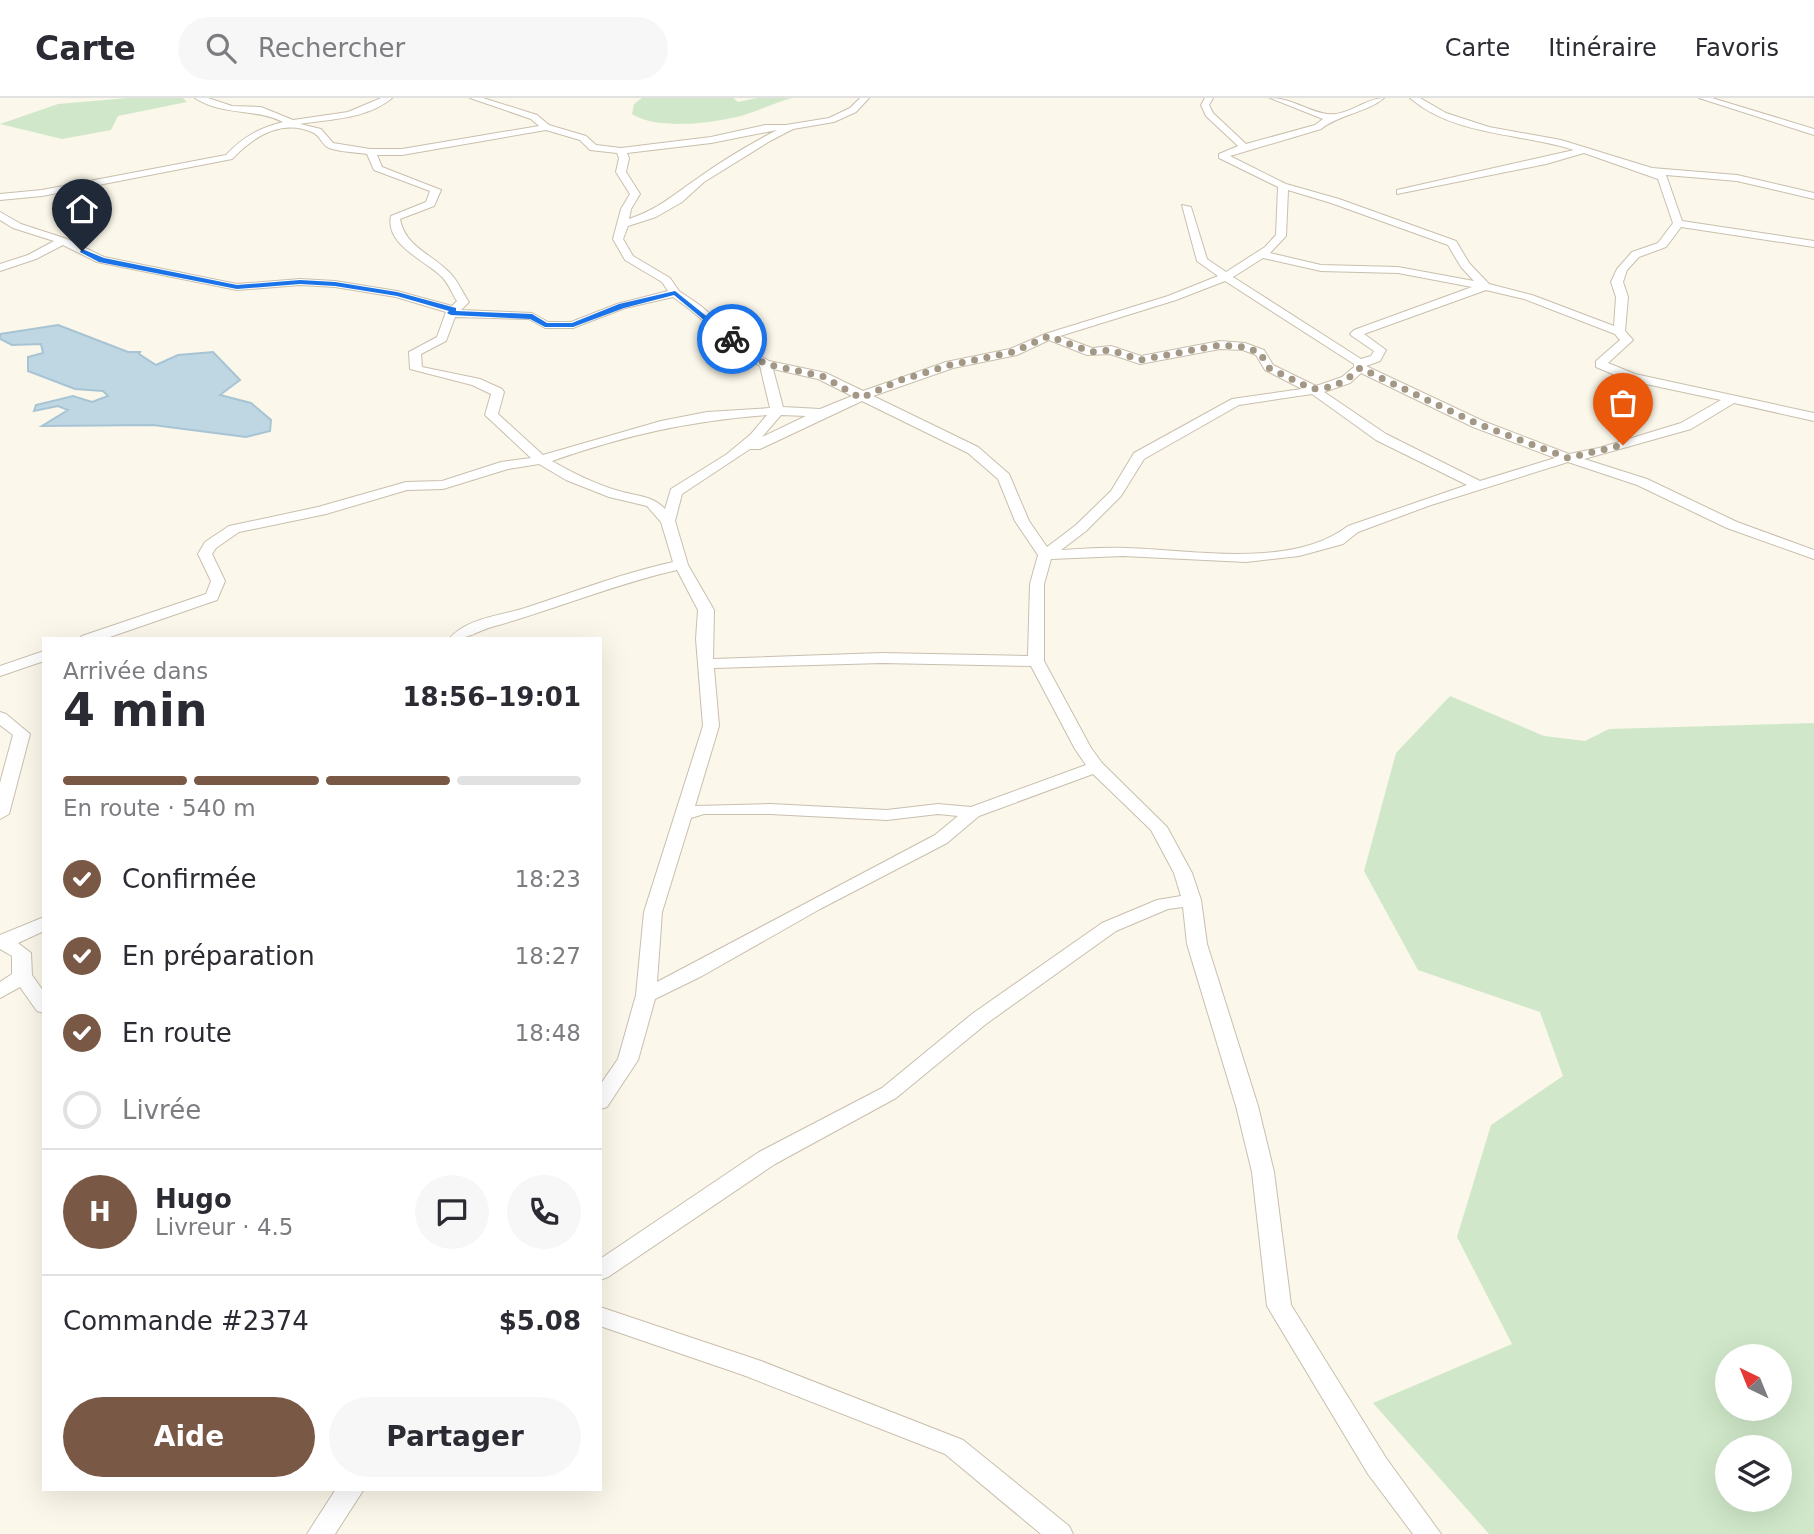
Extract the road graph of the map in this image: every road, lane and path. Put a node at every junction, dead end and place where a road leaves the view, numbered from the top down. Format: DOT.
graph roads {
  1 [pos="199,98"];
  2 [pos="388,98"];
  3 [pos="474,98"];
  4 [pos="865,98"];
  5 [pos="1209,98"];
  6 [pos="1275,98"];
  7 [pos="1380,98"];
  8 [pos="1414,98"];
  9 [pos="1703,98"];
  10 [pos="1329,118"];
  11 [pos="289,123"];
  12 [pos="546,127"];
  13 [pos="790,127"];
  14 [pos="1814,132"];
  15 [pos="1244,147"];
  16 [pos="1585,150"];
  17 [pos="621,151"];
  18 [pos="370,152"];
  19 [pos="1651,171"];
  20 [pos="1702,177"];
  21 [pos="1283,186"];
  22 [pos="1667,187"];
  23 [pos="1401,192"];
  24 [pos="1814,196"];
  25 [pos="0,197"];
  26 [pos="1186,207"];
  27 [pos="0,215"];
  28 [pos="1678,223"];
  29 [pos="623,224"];
  30 [pos="63,241"];
  31 [pos="1814,244"];
  32 [pos="1261,254"];
  33 [pos="0,268"];
  34 [pos="1226,277"];
  35 [pos="1485,286"];
  36 [pos="675,293"];
  37 [pos="451,313"];
  38 [pos="1619,332"];
  39 [pos="1049,336"];
  40 [pos="765,364"];
  41 [pos="1360,365"];
  42 [pos="1312,389"];
  43 [pos="861,398"];
  44 [pos="1734,399"];
  45 [pos="777,411"];
  46 [pos="822,413"];
  47 [pos="1814,417"];
  48 [pos="736,455"];
  49 [pos="1568,458"];
  50 [pos="541,460"];
  51 [pos="1481,486"];
  52 [pos="668,521"];
  53 [pos="1045,555"];
  54 [pos="1814,555"];
  55 [pos="681,565"];
  56 [pos="93,637"];
  57 [pos="460,637"];
  58 [pos="42,657"];
  59 [pos="1036,661"];
  60 [pos="707,664"];
  61 [pos="0,671"];
  62 [pos="0,717"];
  63 [pos="1096,767"];
  64 [pos="972,812"];
  65 [pos="0,814"];
  66 [pos="684,815"];
  67 [pos="1192,900"];
  68 [pos="42,924"];
  69 [pos="1,942"];
  70 [pos="22,976"];
  71 [pos="0,992"];
  72 [pos="646,995"];
  73 [pos="42,1003"];
  74 [pos="602,1099"];
  75 [pos="602,1270"];
  76 [pos="602,1316"];
  77 [pos="350,1491"];
  78 [pos="320,1534"];
  79 [pos="1059,1534"];
  80 [pos="1428,1534"];
  1 -- 11 [label="street"];
  2 -- 11 [label="street"];
  3 -- 12 [label="street"];
  4 -- 13 [label="street"];
  5 -- 15 [label="street"];
  6 -- 10 [label="street"];
  7 -- 10 [label="street"];
  8 -- 16 [label="street"];
  9 -- 14 [label="street"];
  10 -- 15 [label="street"];
  11 -- 18 [label="street"];
  11 -- 25 [label="street"];
  12 -- 17 [label="street"];
  12 -- 18 [label="street"];
  13 -- 17 [label="street"];
  13 -- 29 [label="street"];
  15 -- 21 [label="street"];
  16 -- 19 [label="street"];
  16 -- 23 [label="street"];
  17 -- 29 [label="street"];
  18 -- 37 [label="street"];
  19 -- 20 [label="street"];
  19 -- 22 [label="street"];
  20 -- 22 [label="street"];
  20 -- 24 [label="street"];
  21 -- 32 [label="street"];
  21 -- 35 [label="street"];
  22 -- 28 [label="street"];
  26 -- 34 [label="street"];
  27 -- 30 [label="street"];
  28 -- 31 [label="street"];
  28 -- 38 [label="street"];
  29 -- 36 [label="street"];
  30 -- 33 [label="street"];
  30 -- 37 [label="street"];
  32 -- 34 [label="street"];
  32 -- 35 [label="street"];
  34 -- 39 [label="street"];
  34 -- 41 [label="street"];
  35 -- 38 [label="street"];
  35 -- 41 [label="street"];
  36 -- 37 [label="street"];
  36 -- 40 [label="street"];
  37 -- 50 [label="street"];
  38 -- 44 [label="street"];
  39 -- 42 [label="street"];
  39 -- 43 [label="street"];
  40 -- 43 [label="street"];
  40 -- 45 [label="street"];
  41 -- 42 [label="street"];
  41 -- 49 [label="street"];
  42 -- 51 [label="street"];
  42 -- 53 [label="street"];
  43 -- 46 [label="street"];
  43 -- 53 [label="street"];
  44 -- 47 [label="street"];
  44 -- 49 [label="street"];
  45 -- 46 [label="street"];
  45 -- 48 [label="street"];
  45 -- 50 [label="street"];
  46 -- 48 [label="street"];
  48 -- 52 [label="street"];
  49 -- 51 [label="street"];
  49 -- 54 [label="street"];
  50 -- 52 [label="street"];
  50 -- 56 [label="street"];
  51 -- 53 [label="street"];
  52 -- 55 [label="street"];
  53 -- 59 [label="street"];
  55 -- 57 [label="street"];
  55 -- 60 [label="street"];
  58 -- 61 [label="street"];
  59 -- 60 [label="street"];
  59 -- 63 [label="street"];
  60 -- 66 [label="street"];
  62 -- 65 [label="street"];
  63 -- 64 [label="street"];
  63 -- 67 [label="street"];
  64 -- 66 [label="street"];
  64 -- 72 [label="street"];
  66 -- 72 [label="street"];
  67 -- 75 [label="street"];
  67 -- 80 [label="street"];
  68 -- 69 [label="street"];
  69 -- 70 [label="street"];
  70 -- 71 [label="street"];
  70 -- 73 [label="street"];
  72 -- 74 [label="street"];
  76 -- 79 [label="street"];
  77 -- 78 [label="street"];
}
